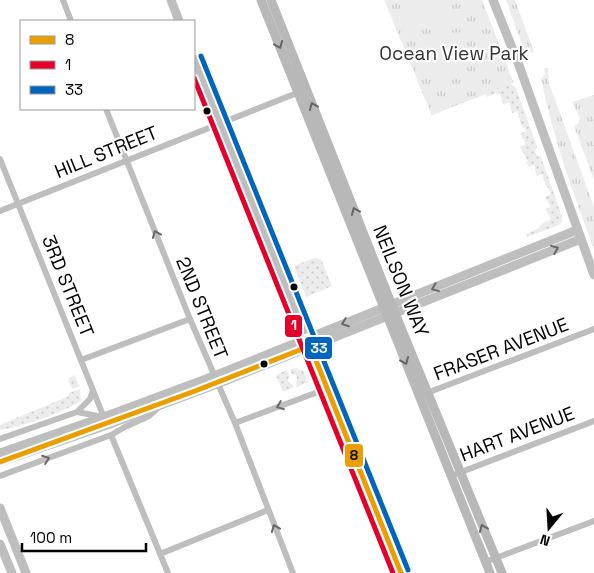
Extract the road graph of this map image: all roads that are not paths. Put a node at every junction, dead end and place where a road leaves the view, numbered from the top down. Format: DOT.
graph roads {
  1 [pos="63,0"];
  2 [pos="170,0"];
  3 [pos="261,0"];
  4 [pos="271,0"];
  5 [pos="492,0"];
  6 [pos="71,20"];
  7 [pos="179,20"];
  8 [pos="195,62"];
  9 [pos="302,91"];
  10 [pos="106,110"];
  11 [pos="219,123"];
  12 [pos="0,159"];
  13 [pos="126,160"];
  14 [pos="18,203"];
  15 [pos="0,210"];
  16 [pos="579,234"];
  17 [pos="594,275"];
  18 [pos="394,309"];
  19 [pos="385,312"];
  20 [pos="190,319"];
  21 [pos="594,329"];
  22 [pos="308,342"];
  23 [pos="81,360"];
  24 [pos="215,380"];
  25 [pos="326,389"];
  26 [pos="93,390"];
  27 [pos="429,393"];
  28 [pos="419,396"];
  29 [pos="164,404"];
  30 [pos="77,412"];
  31 [pos="106,421"];
  32 [pos="594,421"];
  33 [pos="235,423"];
  34 [pos="111,435"];
  35 [pos="0,439"];
  36 [pos="0,453"];
  37 [pos="0,462"];
  38 [pos="460,472"];
  39 [pos="0,476"];
  40 [pos="451,476"];
  41 [pos="0,508"];
  42 [pos="268,510"];
  43 [pos="594,521"];
  44 [pos="0,544"];
  45 [pos="160,554"];
  46 [pos="496,558"];
  47 [pos="485,562"];
  48 [pos="12,573"];
  49 [pos="26,573"];
  50 [pos="168,573"];
  51 [pos="293,573"];
  52 [pos="401,573"];
  53 [pos="490,573"];
  54 [pos="502,573"];
  1 -- 6 [label="street"];
  2 -- 7 [label="street"];
  3 -- 9 [label="main road, NEILSON WAY, one-way"];
  4 -- 9 [label="main road, NEILSON WAY"];
  5 -- 16 [label="street"];
  8 -- 11 [label="street"];
  9 -- 11 [label="street, HILL STREET"];
  18 -- 9 [label="main road, NEILSON WAY, one-way"];
  9 -- 19 [label="main road, NEILSON WAY"];
  10 -- 13 [label="street, 2ND STREET"];
  11 -- 13 [label="street, HILL STREET"];
  11 -- 22 [label="street"];
  12 -- 14 [label="street, 3RD STREET"];
  13 -- 14 [label="street, HILL STREET"];
  20 -- 13 [label="street, 2ND STREET, one-way"];
  14 -- 15 [label="street, HILL STREET"];
  14 -- 23 [label="street, 3RD STREET"];
  16 -- 17 [label="street"];
  16 -- 18 [label="street"];
  18 -- 19 [label="street"];
  18 -- 27 [label="main road, NEILSON WAY"];
  19 -- 22 [label="street"];
  19 -- 28 [label="main road, NEILSON WAY, one-way"];
  20 -- 23 [label="street"];
  20 -- 24 [label="street, 2ND STREET"];
  21 -- 27 [label="street, FRASER AVENUE"];
  22 -- 24 [label="street"];
  22 -- 25 [label="street"];
  23 -- 26 [label="street, 3RD STREET"];
  24 -- 29 [label="street"];
  24 -- 31 [label="street"];
  24 -- 33 [label="street, 2ND STREET"];
  25 -- 33 [label="street, one-way"];
  25 -- 52 [label="street"];
  26 -- 30 [label="street"];
  26 -- 31 [label="street, 3RD STREET"];
  27 -- 28 [label="street, FRASER AVENUE"];
  27 -- 38 [label="main road, NEILSON WAY"];
  28 -- 40 [label="main road, NEILSON WAY"];
  29 -- 31 [label="street"];
  29 -- 34 [label="street"];
  30 -- 31 [label="street"];
  30 -- 35 [label="street"];
  31 -- 36 [label="street"];
  31 -- 37 [label="street"];
  32 -- 38 [label="street, HART AVENUE"];
  33 -- 42 [label="street, 2ND STREET"];
  39 -- 34 [label="street, one-way"];
  34 -- 45 [label="street"];
  38 -- 40 [label="street, HART AVENUE"];
  46 -- 38 [label="main road, NEILSON WAY, one-way"];
  40 -- 47 [label="main road, NEILSON WAY"];
  41 -- 49 [label="street"];
  42 -- 45 [label="street"];
  51 -- 42 [label="street, 2ND STREET, one-way"];
  43 -- 46 [label="street"];
  44 -- 48 [label="street"];
  45 -- 50 [label="street"];
  46 -- 47 [label="street"];
  46 -- 54 [label="main road, NEILSON WAY"];
  47 -- 53 [label="main road, NEILSON WAY"];
}
